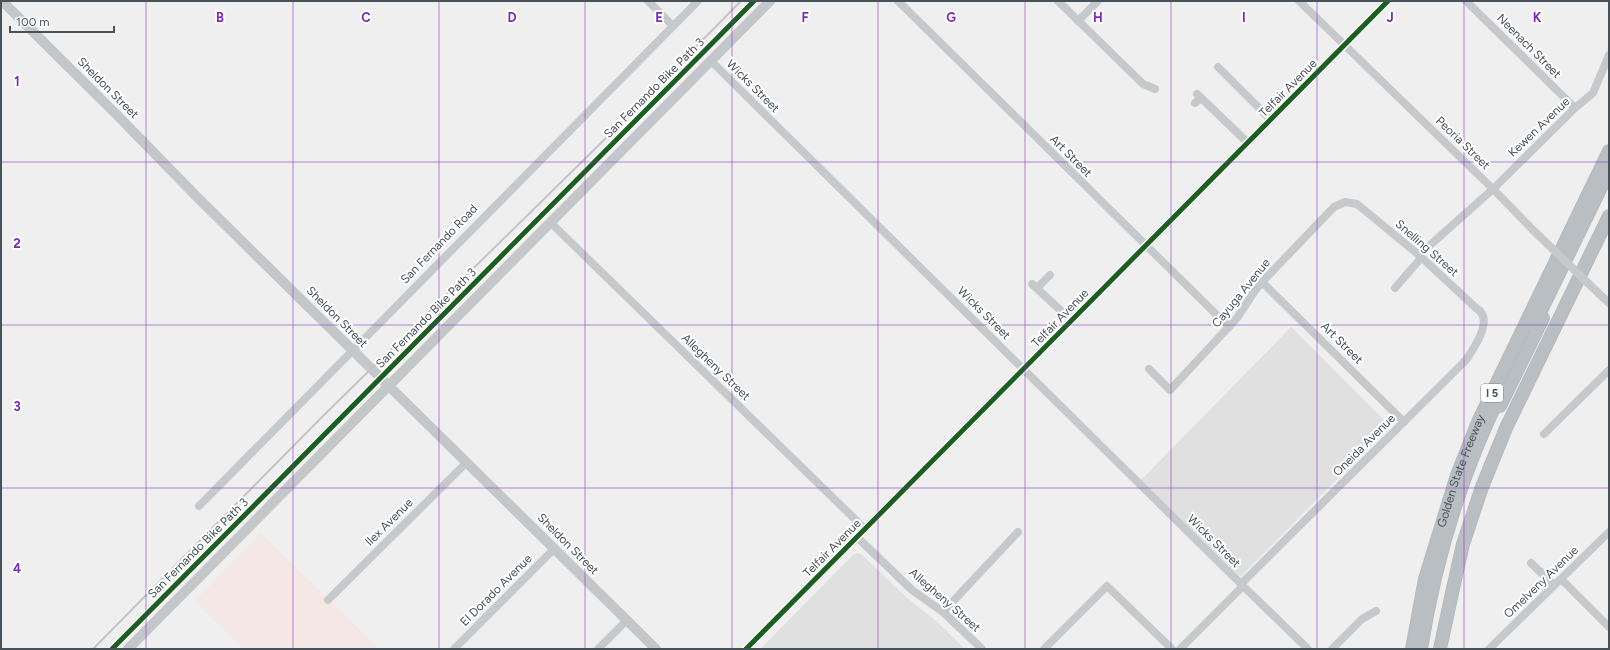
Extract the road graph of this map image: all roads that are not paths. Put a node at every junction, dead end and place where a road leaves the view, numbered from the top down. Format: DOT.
graph roads {
  1 [pos="2,1"];
  2 [pos="648,1"];
  3 [pos="698,1"];
  4 [pos="770,1"];
  5 [pos="898,1"];
  6 [pos="1058,1"];
  7 [pos="1098,1"];
  8 [pos="1299,1"];
  9 [pos="1388,1"];
  10 [pos="1466,1"];
  11 [pos="1078,21"];
  12 [pos="673,26"];
  13 [pos="1344,45"];
  14 [pos="1609,55"];
  15 [pos="711,61"];
  16 [pos="1218,68"];
  17 [pos="1155,89"];
  18 [pos="1198,98"];
  19 [pos="1574,108"];
  20 [pos="1270,119"];
  21 [pos="1247,142"];
  22 [pos="1609,151"];
  23 [pos="1609,171"];
  24 [pos="1609,184"];
  25 [pos="1493,189"];
  26 [pos="1357,204"];
  27 [pos="1609,216"];
  28 [pos="550,222"];
  29 [pos="1145,246"];
  30 [pos="1420,257"];
  31 [pos="1050,275"];
  32 [pos="1262,282"];
  33 [pos="1395,288"];
  34 [pos="1609,303"];
  35 [pos="1482,311"];
  36 [pos="1071,320"];
  37 [pos="1229,327"];
  38 [pos="352,350"];
  39 [pos="1024,369"];
  40 [pos="1149,369"];
  41 [pos="1609,370"];
  42 [pos="389,386"];
  43 [pos="1404,422"];
  44 [pos="1544,434"];
  45 [pos="467,462"];
  46 [pos="198,506"];
  47 [pos="865,529"];
  48 [pos="1018,532"];
  49 [pos="1609,532"];
  50 [pos="857,537"];
  51 [pos="554,549"];
  52 [pos="1531,563"];
  53 [pos="1561,579"];
  54 [pos="1242,585"];
  55 [pos="1554,586"];
  56 [pos="328,600"];
  57 [pos="1376,611"];
  58 [pos="943,612"];
  59 [pos="627,620"];
  60 [pos="1609,627"];
  61 [pos="128,649"];
  62 [pos="454,649"];
  63 [pos="598,649"];
  64 [pos="656,649"];
  65 [pos="746,649"];
  66 [pos="982,649"];
  67 [pos="1044,649"];
  68 [pos="1172,649"];
  69 [pos="1180,649"];
  70 [pos="1308,649"];
  71 [pos="1332,649"];
  72 [pos="1412,649"];
  73 [pos="1421,649"];
  74 [pos="1426,649"];
  75 [pos="1440,649"];
  76 [pos="1489,649"];
  1 -- 38 [label="main road, Sheldon Street"];
  2 -- 12 [label="street"];
  3 -- 12 [label="street, San Fernando Road"];
  4 -- 15 [label="main road"];
  5 -- 29 [label="street, Art Street"];
  6 -- 11 [label="street"];
  7 -- 11 [label="street"];
  8 -- 13 [label="street, Peoria Street"];
  9 -- 13 [label="street, Telfair Avenue"];
  10 -- 19 [label="street, Neenach Street"];
  11 -- 17 [label="street"];
  12 -- 38 [label="street, San Fernando Road"];
  13 -- 20 [label="street, Telfair Avenue"];
  13 -- 25 [label="street, Peoria Street"];
  14 -- 19 [label="street, Kewen Avenue"];
  15 -- 28 [label="main road"];
  15 -- 39 [label="street, Wicks Street"];
  16 -- 20 [label="street"];
  18 -- 21 [label="street"];
  19 -- 25 [label="street, Kewen Avenue"];
  20 -- 21 [label="street, Telfair Avenue"];
  21 -- 29 [label="street, Telfair Avenue"];
  22 -- 72 [label="highway, Golden State Freeway / I 5"];
  23 -- 73 [label="highway"];
  24 -- 74 [label="highway"];
  25 -- 30 [label="street, Kewen Avenue"];
  25 -- 34 [label="street, Peoria Street, bridge"];
  26 -- 30 [label="street, Snelling Street"];
  26 -- 32 [label="street, Cayuga Avenue"];
  27 -- 75 [label="highway, I 5"];
  28 -- 42 [label="main road"];
  28 -- 47 [label="street, Allegheny Street"];
  29 -- 36 [label="street, Telfair Avenue"];
  29 -- 37 [label="street, Art Street"];
  30 -- 33 [label="street, Kewen Avenue"];
  30 -- 35 [label="street, Snelling Street"];
  31 -- 36 [label="street"];
  32 -- 37 [label="street, Cayuga Avenue"];
  32 -- 43 [label="street, Art Street"];
  35 -- 43 [label="street, Oneida Avenue"];
  36 -- 39 [label="street, Telfair Avenue"];
  37 -- 40 [label="street, Cayuga Avenue"];
  38 -- 42 [label="main road, Sheldon Street"];
  38 -- 46 [label="street, San Fernando Road"];
  39 -- 47 [label="street, Telfair Avenue"];
  39 -- 54 [label="street, Wicks Street"];
  41 -- 44 [label="street"];
  42 -- 45 [label="main road, Sheldon Street"];
  42 -- 61 [label="main road"];
  43 -- 54 [label="street, Oneida Avenue"];
  45 -- 51 [label="main road, Sheldon Street"];
  45 -- 56 [label="street, Ilex Avenue"];
  47 -- 50 [label="street, Telfair Avenue"];
  48 -- 58 [label="street"];
  49 -- 53 [label="street, Omelveny Avenue"];
  50 -- 58 [label="street, Allegheny Street"];
  50 -- 65 [label="street, Telfair Avenue"];
  51 -- 59 [label="main road, Sheldon Street"];
  51 -- 62 [label="street, El Dorado Avenue"];
  52 -- 55 [label="street"];
  53 -- 55 [label="street, Omelveny Avenue"];
  53 -- 60 [label="street"];
  54 -- 69 [label="street, Oneida Avenue"];
  54 -- 70 [label="street, Wicks Street"];
  55 -- 76 [label="street, Omelveny Avenue"];
  57 -- 71 [label="street"];
  58 -- 66 [label="street, Allegheny Street"];
  59 -- 63 [label="street"];
  59 -- 64 [label="main road, Sheldon Street"];
  67 -- 68 [label="street"];
}
